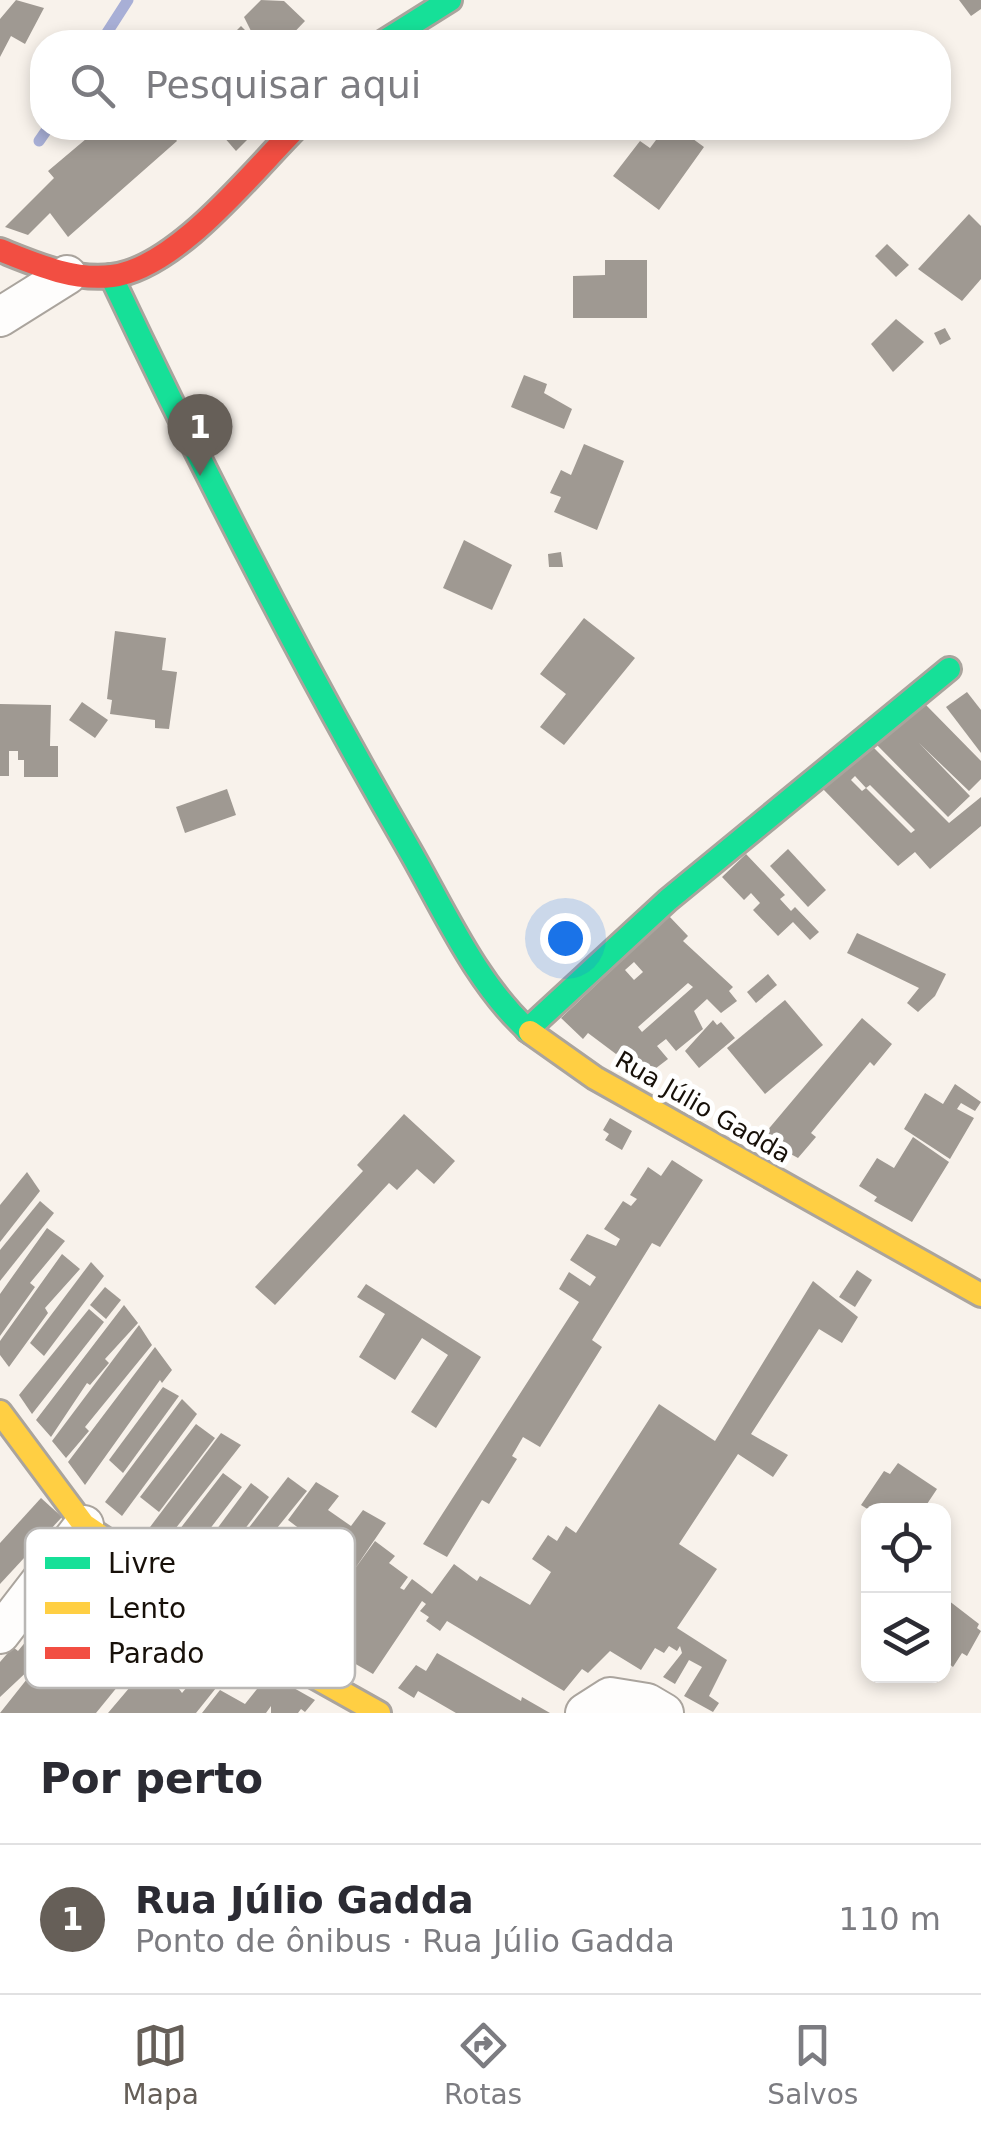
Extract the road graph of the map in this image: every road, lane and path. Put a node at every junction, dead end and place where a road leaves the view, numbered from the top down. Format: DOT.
graph roads {
  1 [pos="441,3"];
  2 [pos="401,30"];
  3 [pos="284,140"];
  4 [pos="1,255"];
  5 [pos="67,274"];
  6 [pos="111,276"];
  7 [pos="0,317"];
  8 [pos="949,668"];
  9 [pos="527,1030"];
  10 [pos="981,1295"];
  11 [pos="0,1412"];
  12 [pos="84,1525"];
  13 [pos="82,1528"];
  14 [pos="88,1528"];
  15 [pos="25,1602"];
  16 [pos="0,1634"];
  17 [pos="334,1688"];
  18 [pos="379,1713"];
  19 [pos="585,1713"];
  20 [pos="664,1713"];
  1 -- 2 [label="street"];
  3 -- 6 [label="street"];
  4 -- 5 [label="street"];
  5 -- 6 [label="street"];
  5 -- 7 [label="street"];
  6 -- 9 [label="street, Rua Júlio Gadda"];
  8 -- 9 [label="street"];
  9 -- 10 [label="street, Rua Júlio Gadda"];
  11 -- 12 [label="street"];
  12 -- 13 [label="street"];
  12 -- 14 [label="street"];
  15 -- 16 [label="street"];
  17 -- 18 [label="street"];
  19 -- 20 [label="street"];
}
